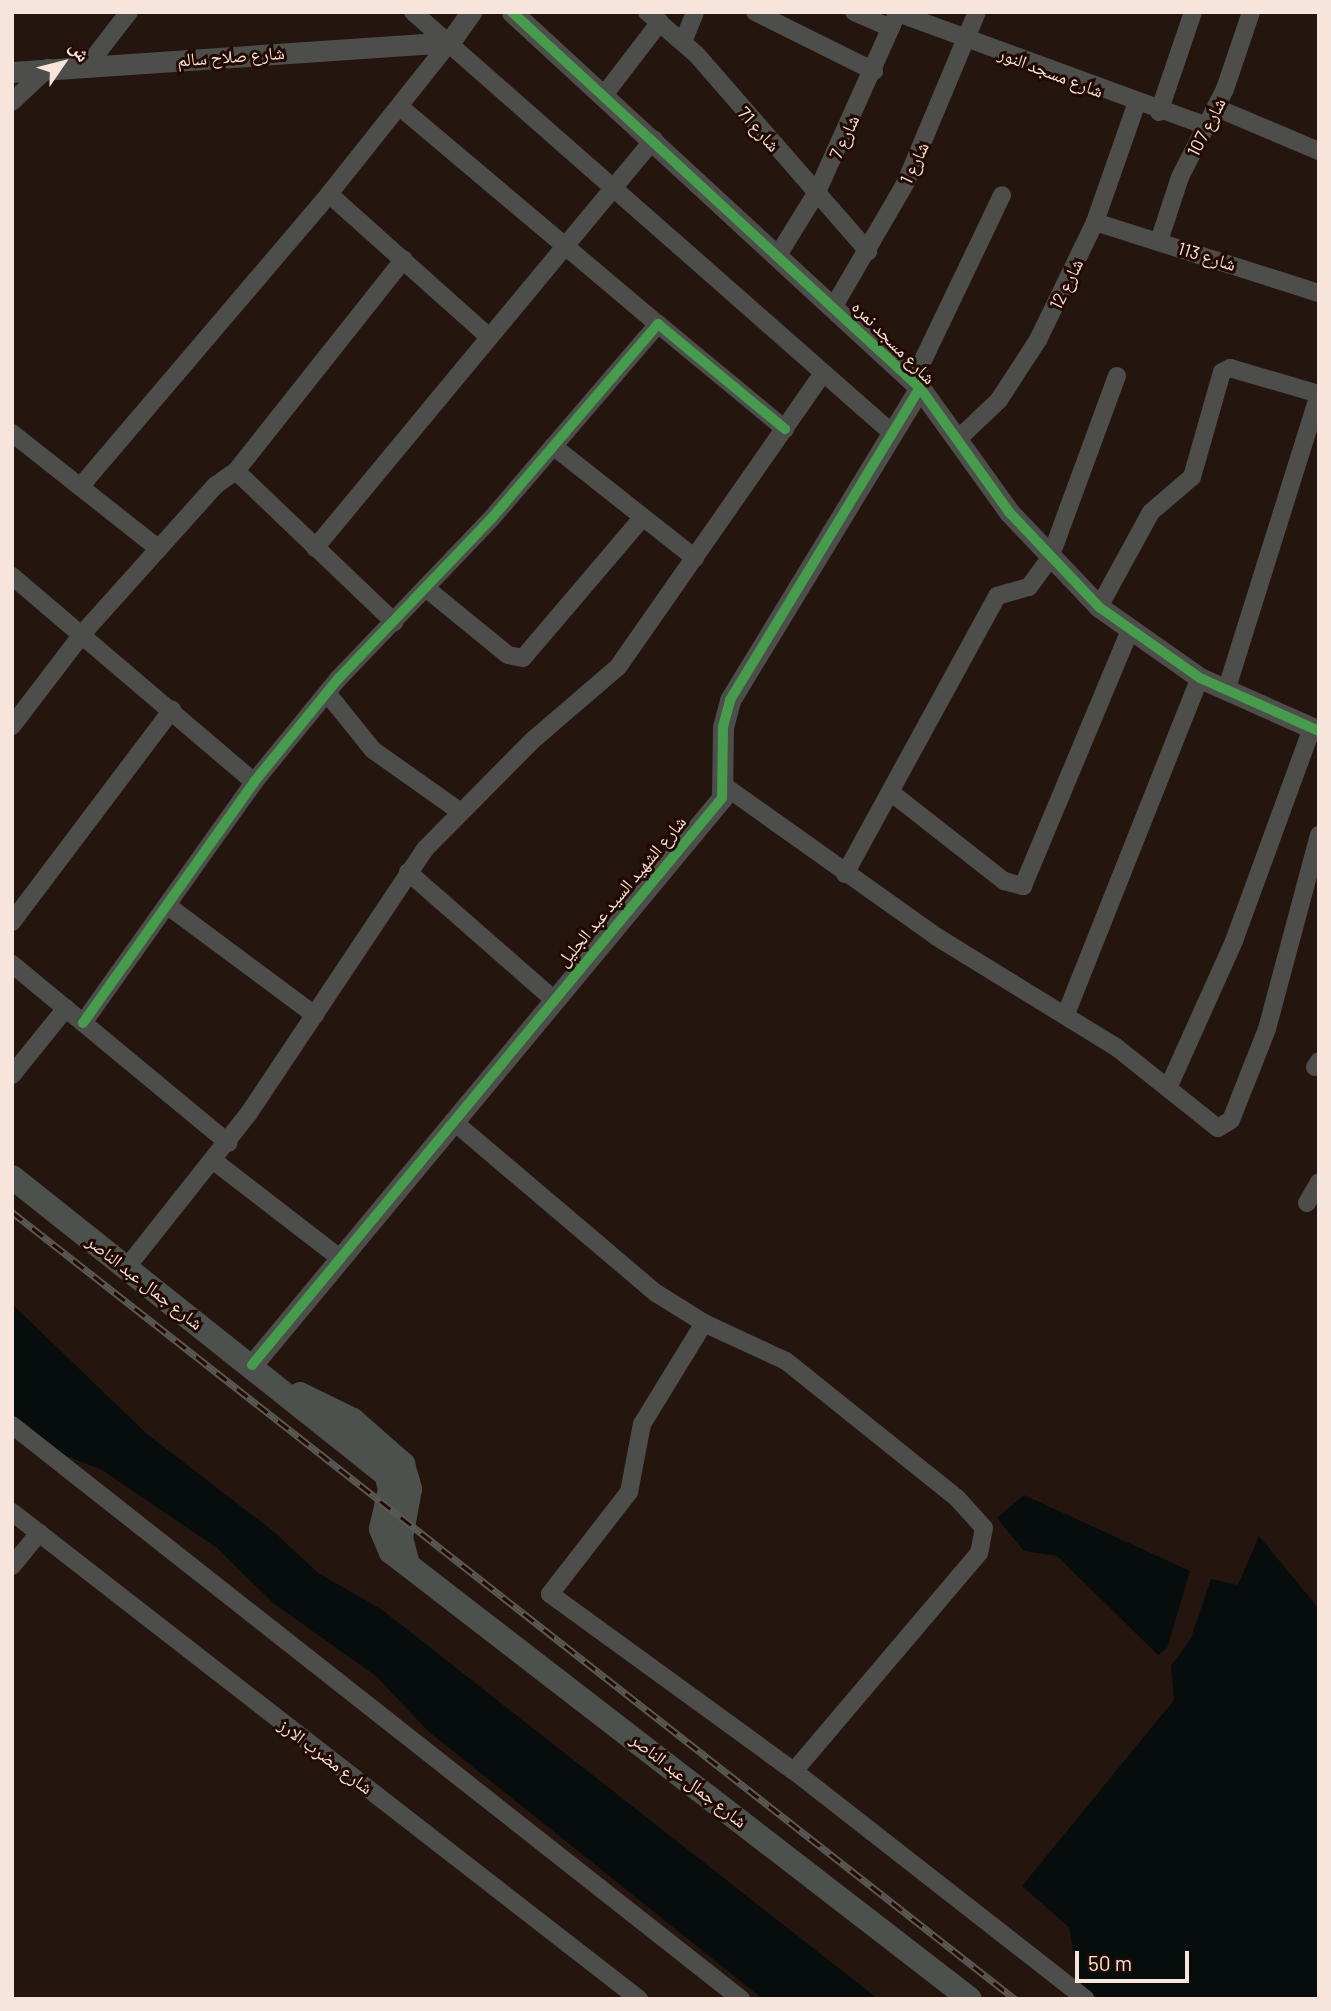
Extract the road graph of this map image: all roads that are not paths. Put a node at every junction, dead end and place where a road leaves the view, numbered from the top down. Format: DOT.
graph roads {
  1 [pos="129,12"];
  2 [pos="413,12"];
  3 [pos="471,12"];
  4 [pos="512,12"];
  5 [pos="695,12"];
  6 [pos="755,12"];
  7 [pos="854,12"];
  8 [pos="977,12"];
  9 [pos="1251,12"];
  10 [pos="1190,13"];
  11 [pos="653,17"];
  12 [pos="896,18"];
  13 [pos="966,39"];
  14 [pos="450,42"];
  15 [pos="683,42"];
  16 [pos="88,65"];
  17 [pos="48,68"];
  18 [pos="874,71"];
  19 [pos="12,72"];
  20 [pos="604,95"];
  21 [pos="12,102"];
  22 [pos="1136,105"];
  23 [pos="400,107"];
  24 [pos="1217,108"];
  25 [pos="1158,112"];
  26 [pos="1206,127"];
  27 [pos="654,139"];
  28 [pos="1319,151"];
  29 [pos="612,190"];
  30 [pos="817,192"];
  31 [pos="329,194"];
  32 [pos="1002,195"];
  33 [pos="1095,222"];
  34 [pos="1159,241"];
  35 [pos="565,246"];
  36 [pos="868,251"];
  37 [pos="778,255"];
  38 [pos="404,259"];
  39 [pos="1319,293"];
  40 [pos="834,306"];
  41 [pos="658,324"];
  42 [pos="489,337"];
  43 [pos="823,373"];
  44 [pos="1116,376"];
  45 [pos="916,385"];
  46 [pos="1319,395"];
  47 [pos="785,429"];
  48 [pos="12,433"];
  49 [pos="892,433"];
  50 [pos="957,440"];
  51 [pos="553,446"];
  52 [pos="236,471"];
  53 [pos="80,487"];
  54 [pos="643,517"];
  55 [pos="315,548"];
  56 [pos="159,549"];
  57 [pos="695,558"];
  58 [pos="1050,558"];
  59 [pos="12,576"];
  60 [pos="426,589"];
  61 [pos="1099,607"];
  62 [pos="394,622"];
  63 [pos="83,632"];
  64 [pos="1129,632"];
  65 [pos="1200,678"];
  66 [pos="1226,691"];
  67 [pos="327,693"];
  68 [pos="172,710"];
  69 [pos="12,726"];
  70 [pos="1315,729"];
  71 [pos="254,782"];
  72 [pos="726,787"];
  73 [pos="892,793"];
  74 [pos="459,811"];
  75 [pos="1319,835"];
  76 [pos="408,872"];
  77 [pos="845,874"];
  78 [pos="168,906"];
  79 [pos="12,922"];
  80 [pos="12,964"];
  81 [pos="553,999"];
  82 [pos="65,1008"];
  83 [pos="1066,1014"];
  84 [pos="316,1015"];
  85 [pos="83,1024"];
  86 [pos="12,1075"];
  87 [pos="1168,1088"];
  88 [pos="453,1121"];
  89 [pos="228,1143"];
  90 [pos="214,1161"];
  91 [pos="12,1177"];
  92 [pos="1319,1182"];
  93 [pos="1307,1203"];
  94 [pos="340,1258"];
  95 [pos="127,1267"];
  96 [pos="704,1323"];
  97 [pos="252,1366"];
  98 [pos="12,1425"];
  99 [pos="12,1512"];
  100 [pos="38,1533"];
  101 [pos="12,1566"];
  102 [pos="794,1771"];
  103 [pos="639,1999"];
  104 [pos="741,1999"];
  105 [pos="970,1999"];
  106 [pos="1086,1999"];
  1 -- 16 [label="street"];
  2 -- 14 [label="street"];
  3 -- 14 [label="street"];
  4 -- 20 [label="street, شارع مسجد نمره"];
  5 -- 15 [label="street"];
  6 -- 18 [label="street"];
  7 -- 12 [label="street, شارع مسجد النور"];
  8 -- 13 [label="street, شارع 1"];
  9 -- 24 [label="street, شارع 107"];
  10 -- 25 [label="street"];
  11 -- 15 [label="street, شارع 71"];
  11 -- 20 [label="street"];
  12 -- 13 [label="street, شارع مسجد النور"];
  12 -- 18 [label="street, شارع 7"];
  13 -- 22 [label="street, شارع مسجد النور"];
  13 -- 36 [label="street, شارع 1"];
  14 -- 16 [label="street, شارع صلاح سالم"];
  14 -- 23 [label="street"];
  14 -- 29 [label="street"];
  15 -- 30 [label="street, شارع 71"];
  16 -- 17 [label="street, شارع صلاح سالم"];
  17 -- 19 [label="street, شارع صلاح سالم"];
  17 -- 21 [label="street"];
  18 -- 30 [label="street, شارع 7"];
  20 -- 27 [label="street, شارع مسجد نمره"];
  22 -- 25 [label="street, شارع مسجد النور"];
  22 -- 33 [label="street, شارع 12"];
  23 -- 31 [label="street"];
  23 -- 35 [label="street"];
  24 -- 26 [label="street, شارع 107"];
  24 -- 28 [label="street"];
  25 -- 26 [label="street, شارع مسجد النور"];
  26 -- 34 [label="street, شارع 107"];
  27 -- 29 [label="street"];
  27 -- 37 [label="street, شارع مسجد نمره"];
  29 -- 35 [label="street"];
  29 -- 43 [label="street"];
  30 -- 36 [label="street, شارع 71"];
  30 -- 37 [label="street, شارع 7"];
  31 -- 38 [label="street"];
  31 -- 53 [label="street"];
  32 -- 45 [label="street"];
  33 -- 34 [label="street, شارع 113"];
  33 -- 50 [label="street, شارع 12"];
  34 -- 39 [label="street, شارع 113"];
  35 -- 41 [label="street"];
  35 -- 42 [label="street"];
  36 -- 40 [label="street, شارع 1"];
  37 -- 40 [label="street, شارع مسجد نمره"];
  38 -- 42 [label="street"];
  38 -- 52 [label="street"];
  40 -- 45 [label="street, شارع مسجد نمره"];
  41 -- 47 [label="street"];
  41 -- 51 [label="street"];
  42 -- 55 [label="street"];
  43 -- 47 [label="street"];
  43 -- 49 [label="street"];
  44 -- 58 [label="street"];
  45 -- 49 [label="street"];
  45 -- 50 [label="street, شارع مسجد نمره"];
  46 -- 61 [label="street"];
  46 -- 66 [label="street"];
  47 -- 57 [label="street"];
  48 -- 53 [label="street"];
  49 -- 72 [label="street"];
  50 -- 58 [label="street, شارع مسجد نمره"];
  51 -- 54 [label="street"];
  51 -- 60 [label="street"];
  52 -- 55 [label="street"];
  52 -- 56 [label="street"];
  53 -- 56 [label="street"];
  54 -- 57 [label="street"];
  54 -- 60 [label="street"];
  55 -- 62 [label="street"];
  56 -- 63 [label="street"];
  57 -- 74 [label="street"];
  58 -- 61 [label="street, شارع مسجد نمره"];
  58 -- 73 [label="street"];
  59 -- 63 [label="street"];
  60 -- 62 [label="street"];
  61 -- 64 [label="street, شارع مسجد نمره"];
  62 -- 67 [label="street"];
  63 -- 68 [label="street"];
  63 -- 69 [label="street"];
  64 -- 65 [label="street, شارع مسجد نمره"];
  64 -- 73 [label="street"];
  65 -- 66 [label="street, شارع مسجد نمره"];
  65 -- 83 [label="street"];
  66 -- 70 [label="street, شارع مسجد نمره"];
  67 -- 71 [label="street"];
  67 -- 74 [label="street"];
  68 -- 71 [label="street"];
  68 -- 79 [label="street"];
  70 -- 87 [label="street"];
  71 -- 78 [label="street"];
  72 -- 77 [label="street"];
  72 -- 81 [label="street, شارع الشهيد السيد عبد الجليل"];
  73 -- 77 [label="street"];
  74 -- 76 [label="street"];
  75 -- 87 [label="street"];
  76 -- 81 [label="street"];
  76 -- 84 [label="street"];
  77 -- 83 [label="street"];
  78 -- 84 [label="street"];
  78 -- 85 [label="street"];
  80 -- 82 [label="street"];
  81 -- 88 [label="street, شارع الشهيد السيد عبد الجليل"];
  82 -- 85 [label="street"];
  82 -- 86 [label="street"];
  83 -- 87 [label="street"];
  84 -- 89 [label="street"];
  85 -- 89 [label="street"];
  88 -- 94 [label="street, شارع الشهيد السيد عبد الجليل"];
  88 -- 96 [label="street"];
  89 -- 90 [label="street"];
  90 -- 94 [label="street"];
  90 -- 95 [label="street"];
  91 -- 95 [label="main road, شارع جمال عبد الناصر"];
  92 -- 93 [label="street"];
  94 -- 97 [label="street, شارع الشهيد السيد عبد الجليل"];
  95 -- 97 [label="main road, شارع جمال عبد الناصر"];
  96 -- 102 [label="street"];
  96 -- 102 [label="street"];
  97 -- 105 [label="main road, شارع جمال عبد الناصر"];
  98 -- 104 [label="street"];
  99 -- 100 [label="street, شارع مضرب الارز"];
  100 -- 101 [label="street"];
  100 -- 103 [label="street, شارع مضرب الارز"];
  102 -- 106 [label="street"];
}
